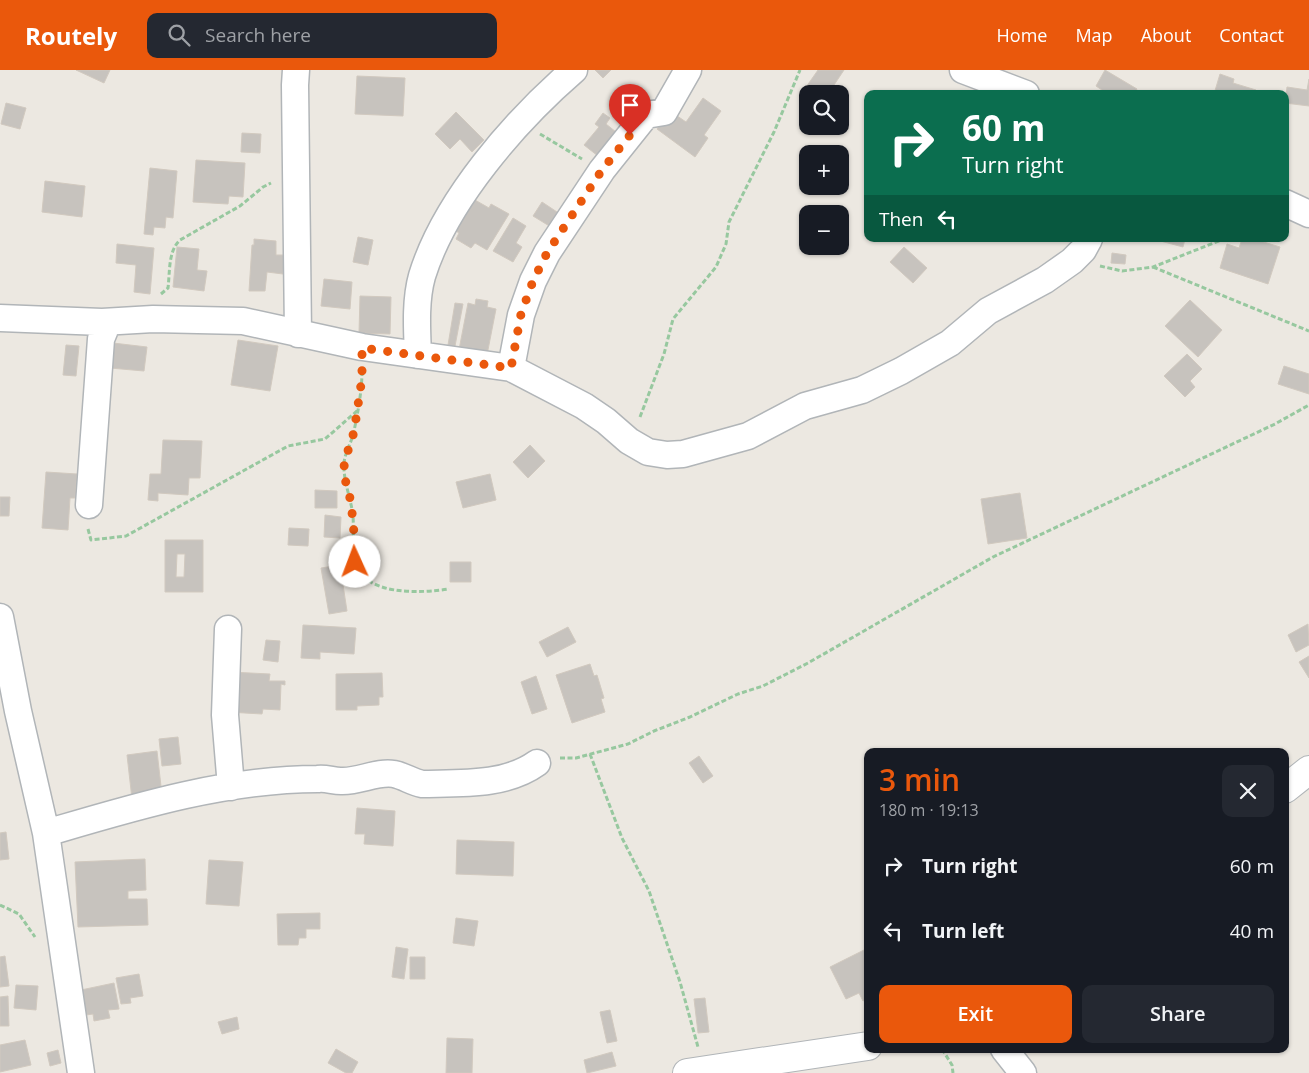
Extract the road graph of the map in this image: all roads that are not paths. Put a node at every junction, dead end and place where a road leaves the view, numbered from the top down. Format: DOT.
graph roads {
  1 [pos="296,70"];
  2 [pos="574,70"];
  3 [pos="688,70"];
  4 [pos="964,70"];
  5 [pos="1016,90"];
  6 [pos="1289,205"];
  7 [pos="1309,214"];
  8 [pos="1087,242"];
  9 [pos="0,318"];
  10 [pos="108,322"];
  11 [pos="298,334"];
  12 [pos="418,356"];
  13 [pos="511,368"];
  14 [pos="89,505"];
  15 [pos="0,617"];
  16 [pos="228,629"];
  17 [pos="538,763"];
  18 [pos="1309,770"];
  19 [pos="231,786"];
  20 [pos="1289,786"];
  21 [pos="46,833"];
  22 [pos="864,1047"];
  23 [pos="1007,1053"];
  24 [pos="695,1071"];
  25 [pos="81,1073"];
  26 [pos="1023,1073"];
  1 -- 11 [label="street"];
  2 -- 12 [label="street"];
  3 -- 13 [label="street"];
  4 -- 5 [label="street"];
  6 -- 7 [label="street"];
  8 -- 13 [label="street"];
  9 -- 10 [label="street"];
  10 -- 11 [label="street"];
  10 -- 14 [label="street"];
  11 -- 12 [label="street"];
  12 -- 13 [label="street"];
  15 -- 21 [label="street"];
  16 -- 19 [label="street"];
  17 -- 19 [label="street"];
  18 -- 20 [label="street"];
  19 -- 21 [label="street"];
  21 -- 25 [label="street"];
  22 -- 24 [label="street"];
  23 -- 26 [label="street"];
}
